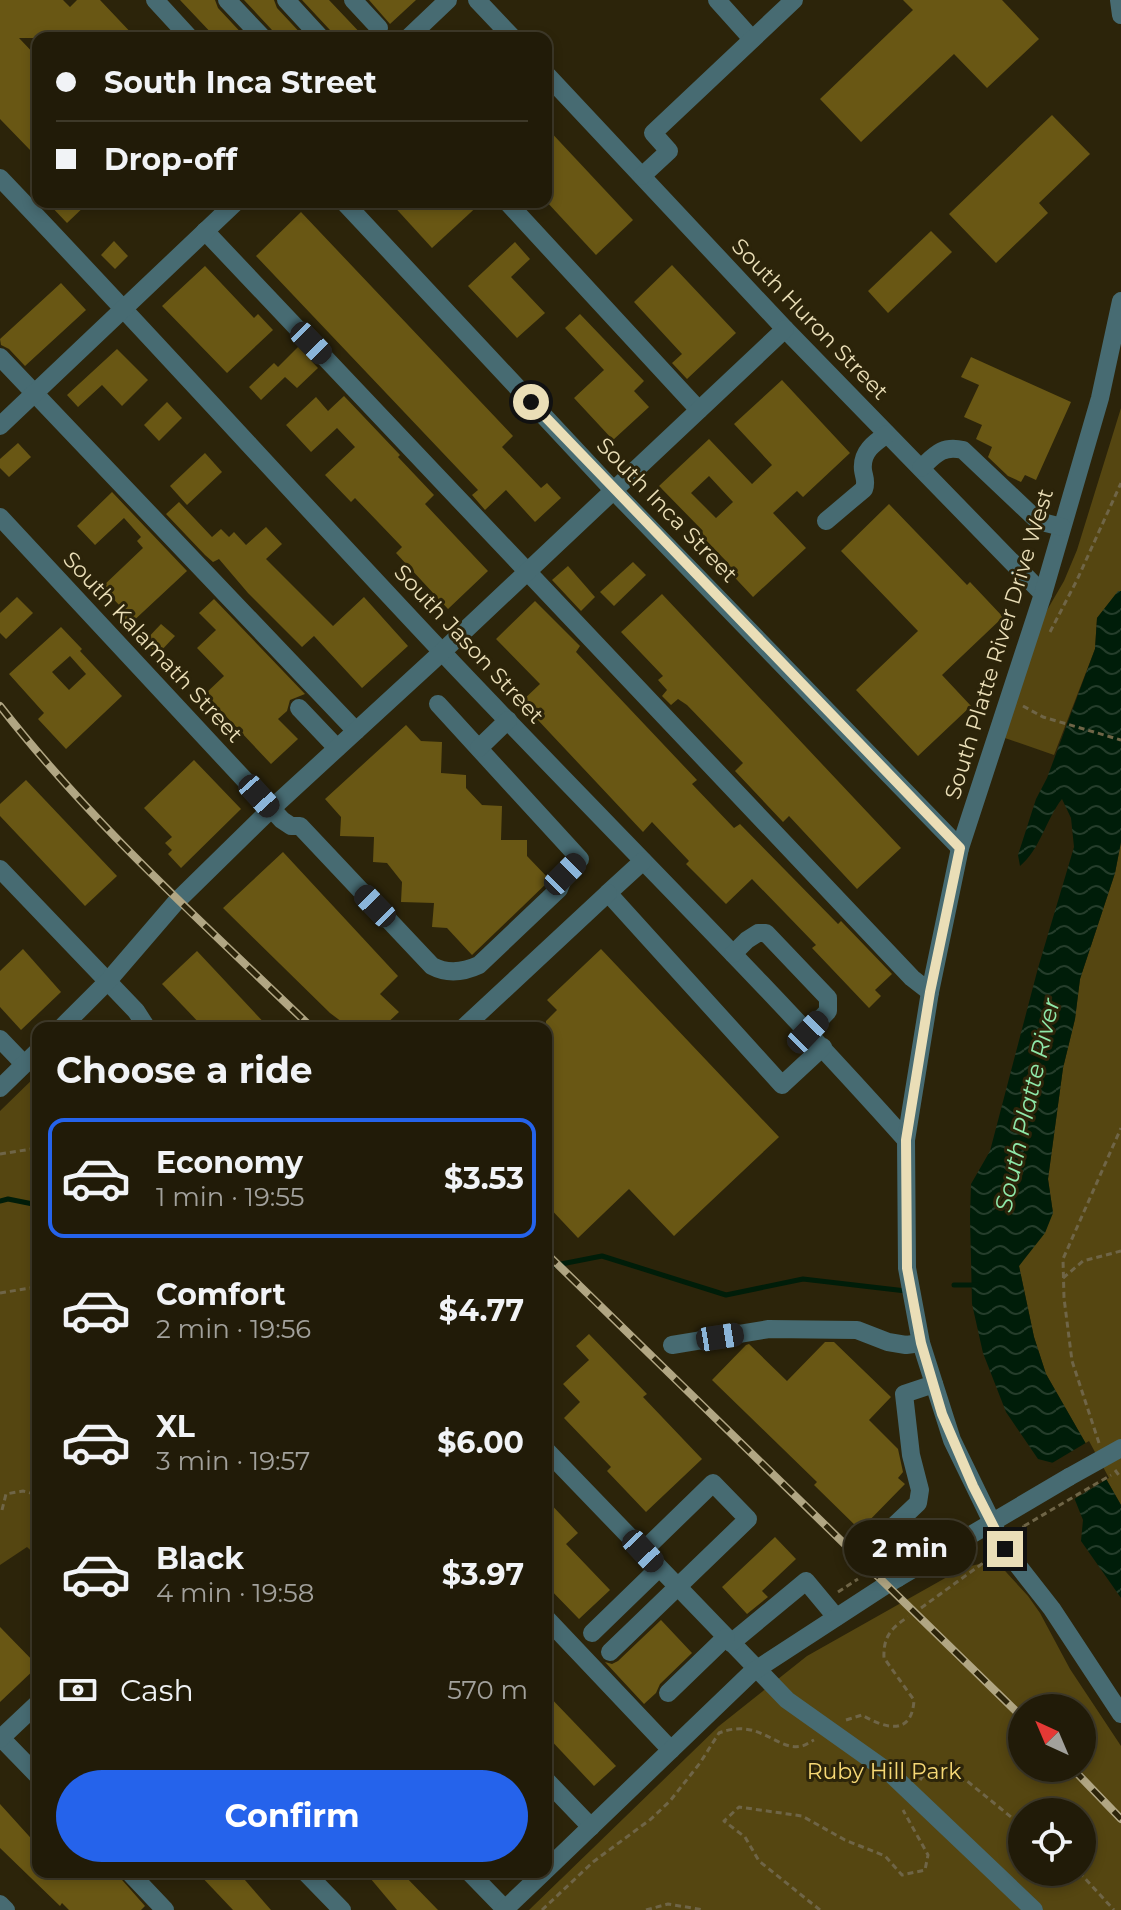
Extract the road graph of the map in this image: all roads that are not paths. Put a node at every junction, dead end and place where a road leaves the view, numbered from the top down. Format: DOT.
graph roads {
  1 [pos="155,0"];
  2 [pos="227,0"];
  3 [pos="286,0"];
  4 [pos="353,0"];
  5 [pos="448,0"];
  6 [pos="477,0"];
  7 [pos="717,0"];
  8 [pos="794,0"];
  9 [pos="1119,0"];
  10 [pos="1121,15"];
  11 [pos="379,28"];
  12 [pos="184,32"];
  13 [pos="257,32"];
  14 [pos="315,32"];
  15 [pos="414,32"];
  16 [pos="507,32"];
  17 [pos="752,39"];
  18 [pos="552,80"];
  19 [pos="642,176"];
  20 [pos="0,178"];
  21 [pos="230,208"];
  22 [pos="350,208"];
  23 [pos="513,208"];
  24 [pos="205,231"];
  25 [pos="1121,301"];
  26 [pos="124,307"];
  27 [pos="785,329"];
  28 [pos="0,357"];
  29 [pos="34,393"];
  30 [pos="699,410"];
  31 [pos="0,426"];
  32 [pos="887,434"];
  33 [pos="921,468"];
  34 [pos="614,491"];
  35 [pos="0,517"];
  36 [pos="826,521"];
  37 [pos="1062,527"];
  38 [pos="528,572"];
  39 [pos="1043,594"];
  40 [pos="442,652"];
  41 [pos="438,704"];
  42 [pos="299,708"];
  43 [pos="508,720"];
  44 [pos="356,731"];
  45 [pos="337,748"];
  46 [pos="479,748"];
  47 [pos="271,809"];
  48 [pos="960,848"];
  49 [pos="643,861"];
  50 [pos="0,869"];
  51 [pos="608,893"];
  52 [pos="733,954"];
  53 [pos="108,981"];
  54 [pos="930,992"];
  55 [pos="67,1022"];
  56 [pos="143,1022"];
  57 [pos="469,1022"];
  58 [pos="808,1032"];
  59 [pos="0,1039"];
  60 [pos="823,1047"];
  61 [pos="32,1057"];
  62 [pos="24,1064"];
  63 [pos="0,1088"];
  64 [pos="906,1140"];
  65 [pos="921,1343"];
  66 [pos="672,1345"];
  67 [pos="934,1384"];
  68 [pos="1111,1452"];
  69 [pos="552,1456"];
  70 [pos="990,1523"];
  71 [pos="643,1551"];
  72 [pos="659,1568"];
  73 [pos="898,1578"];
  74 [pos="677,1587"];
  75 [pos="836,1617"];
  76 [pos="552,1624"];
  77 [pos="592,1633"];
  78 [pos="728,1640"];
  79 [pos="610,1652"];
  80 [pos="757,1670"];
  81 [pos="668,1693"];
  82 [pos="32,1709"];
  83 [pos="1121,1714"];
  84 [pos="1,1738"];
  85 [pos="671,1750"];
  86 [pos="32,1770"];
  87 [pos="552,1786"];
  88 [pos="591,1827"];
  89 [pos="552,1864"];
  90 [pos="135,1878"];
  91 [pos="311,1878"];
  92 [pos="475,1878"];
  93 [pos="538,1878"];
  94 [pos="0,1904"];
  95 [pos="6,1910"];
  96 [pos="165,1910"];
  97 [pos="342,1910"];
  98 [pos="505,1910"];
  99 [pos="1034,1910"];
  1 -- 12 [label="street"];
  2 -- 13 [label="street"];
  3 -- 14 [label="street"];
  4 -- 11 [label="street"];
  5 -- 15 [label="street"];
  6 -- 16 [label="street"];
  7 -- 17 [label="street"];
  8 -- 17 [label="street"];
  9 -- 10 [label="street"];
  17 -- 19 [label="street"];
  18 -- 19 [label="street, South Huron Street"];
  19 -- 27 [label="street, South Huron Street"];
  20 -- 26 [label="street, South Jason Street"];
  21 -- 24 [label="street"];
  22 -- 34 [label="street, South Inca Street"];
  23 -- 30 [label="street"];
  24 -- 26 [label="street"];
  24 -- 38 [label="street"];
  25 -- 37 [label="street, South Platte River Drive West"];
  26 -- 29 [label="street"];
  26 -- 40 [label="street, South Jason Street"];
  27 -- 30 [label="street"];
  27 -- 32 [label="street, South Huron Street"];
  28 -- 29 [label="street"];
  29 -- 31 [label="street"];
  29 -- 44 [label="street"];
  30 -- 34 [label="street"];
  32 -- 33 [label="street, South Huron Street"];
  32 -- 36 [label="street"];
  33 -- 37 [label="street"];
  33 -- 39 [label="street, South Huron Street"];
  34 -- 38 [label="street"];
  34 -- 48 [label="street, South Inca Street"];
  35 -- 47 [label="street, South Kalamath Street"];
  37 -- 39 [label="street, South Platte River Drive West"];
  38 -- 40 [label="street"];
  38 -- 54 [label="street"];
  39 -- 48 [label="street, South Platte River Drive West"];
  40 -- 43 [label="street, South Jason Street"];
  40 -- 44 [label="street"];
  41 -- 46 [label="street"];
  42 -- 45 [label="street"];
  43 -- 46 [label="street"];
  43 -- 49 [label="street, South Jason Street"];
  44 -- 45 [label="street"];
  45 -- 47 [label="street"];
  46 -- 47 [label="street, South Kalamath Street"];
  47 -- 53 [label="street"];
  48 -- 54 [label="street, South Platte River Drive West"];
  49 -- 51 [label="street"];
  49 -- 52 [label="street, South Jason Street"];
  50 -- 53 [label="street"];
  51 -- 57 [label="street"];
  51 -- 60 [label="street"];
  52 -- 58 [label="street, South Jason Street"];
  52 -- 58 [label="street"];
  53 -- 55 [label="street"];
  53 -- 56 [label="street"];
  54 -- 64 [label="street, South Platte River Drive West"];
  58 -- 60 [label="street, South Jason Street"];
  59 -- 62 [label="street"];
  60 -- 64 [label="street, South Jason Street"];
  61 -- 62 [label="street"];
  62 -- 63 [label="street"];
  64 -- 65 [label="street, South Platte River Drive West"];
  65 -- 66 [label="street"];
  65 -- 67 [label="street, South Platte River Drive West"];
  67 -- 70 [label="street, South Platte River Drive West"];
  67 -- 73 [label="street"];
  68 -- 70 [label="street, bridge"];
  69 -- 71 [label="street"];
  70 -- 73 [label="street"];
  70 -- 83 [label="street, South Platte River Drive West"];
  71 -- 72 [label="street"];
  71 -- 74 [label="street"];
  72 -- 74 [label="street"];
  72 -- 77 [label="street"];
  73 -- 75 [label="street"];
  74 -- 78 [label="street"];
  74 -- 79 [label="street"];
  75 -- 78 [label="street"];
  75 -- 80 [label="street"];
  76 -- 85 [label="street"];
  78 -- 80 [label="street"];
  78 -- 81 [label="street"];
  80 -- 85 [label="street"];
  80 -- 99 [label="street"];
  82 -- 84 [label="street"];
  84 -- 86 [label="street"];
  85 -- 88 [label="street"];
  87 -- 88 [label="street"];
  88 -- 89 [label="street"];
  90 -- 96 [label="street"];
  91 -- 97 [label="street"];
  92 -- 98 [label="street"];
  93 -- 98 [label="street"];
  94 -- 95 [label="street"];
}
